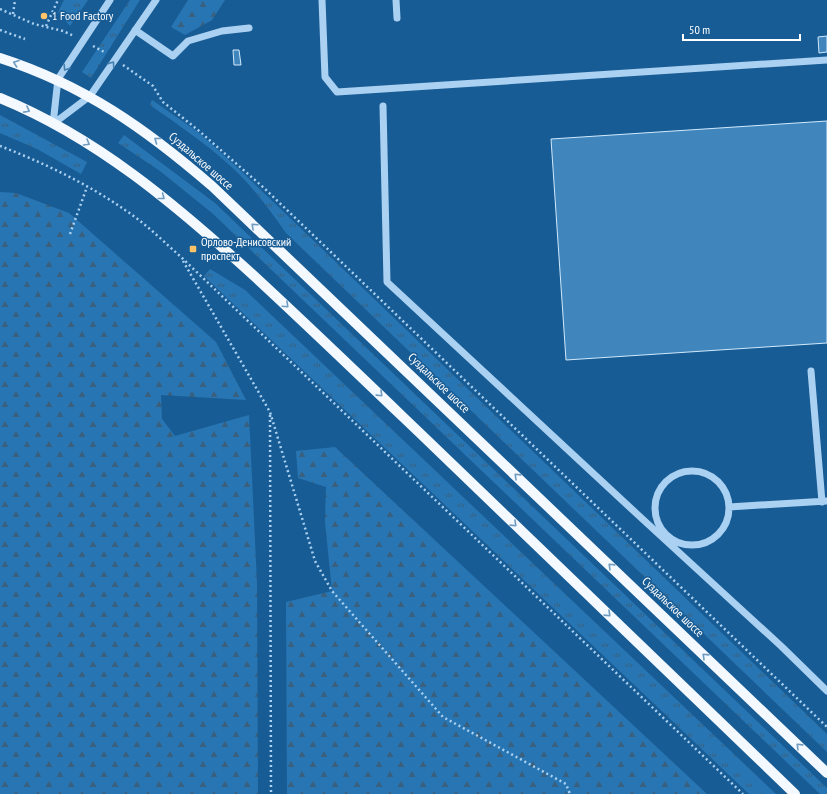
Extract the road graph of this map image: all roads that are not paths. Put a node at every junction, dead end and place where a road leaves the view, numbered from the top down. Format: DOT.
graph roads {
  1 [pos="110,0"];
  2 [pos="156,0"];
  3 [pos="322,0"];
  4 [pos="396,0"];
  5 [pos="397,18"];
  6 [pos="249,28"];
  7 [pos="135,30"];
  8 [pos="0,58"];
  9 [pos="827,60"];
  10 [pos="58,79"];
  11 [pos="90,96"];
  12 [pos="0,98"];
  13 [pos="382,106"];
  14 [pos="53,124"];
  15 [pos="811,370"];
  16 [pos="824,501"];
  17 [pos="729,507"];
  18 [pos="827,690"];
  19 [pos="827,773"];
  20 [pos="795,794"];
  1 -- 10 [label="street, one-way"];
  2 -- 7 [label="street"];
  3 -- 9 [label="street"];
  4 -- 5 [label="street"];
  6 -- 7 [label="street"];
  11 -- 7 [label="street, one-way"];
  10 -- 8 [label="main road, Суздальское шоссе, one-way"];
  10 -- 11 [label="main road, Суздальское шоссе"];
  10 -- 14 [label="street"];
  11 -- 14 [label="street"];
  19 -- 11 [label="main road, Суздальское шоссе, one-way"];
  12 -- 14 [label="main road, one-way"];
  13 -- 18 [label="street"];
  14 -- 20 [label="main road, one-way"];
  15 -- 16 [label="street"];
  16 -- 17 [label="street"];
  17 -- 17 [label="street"];
}
